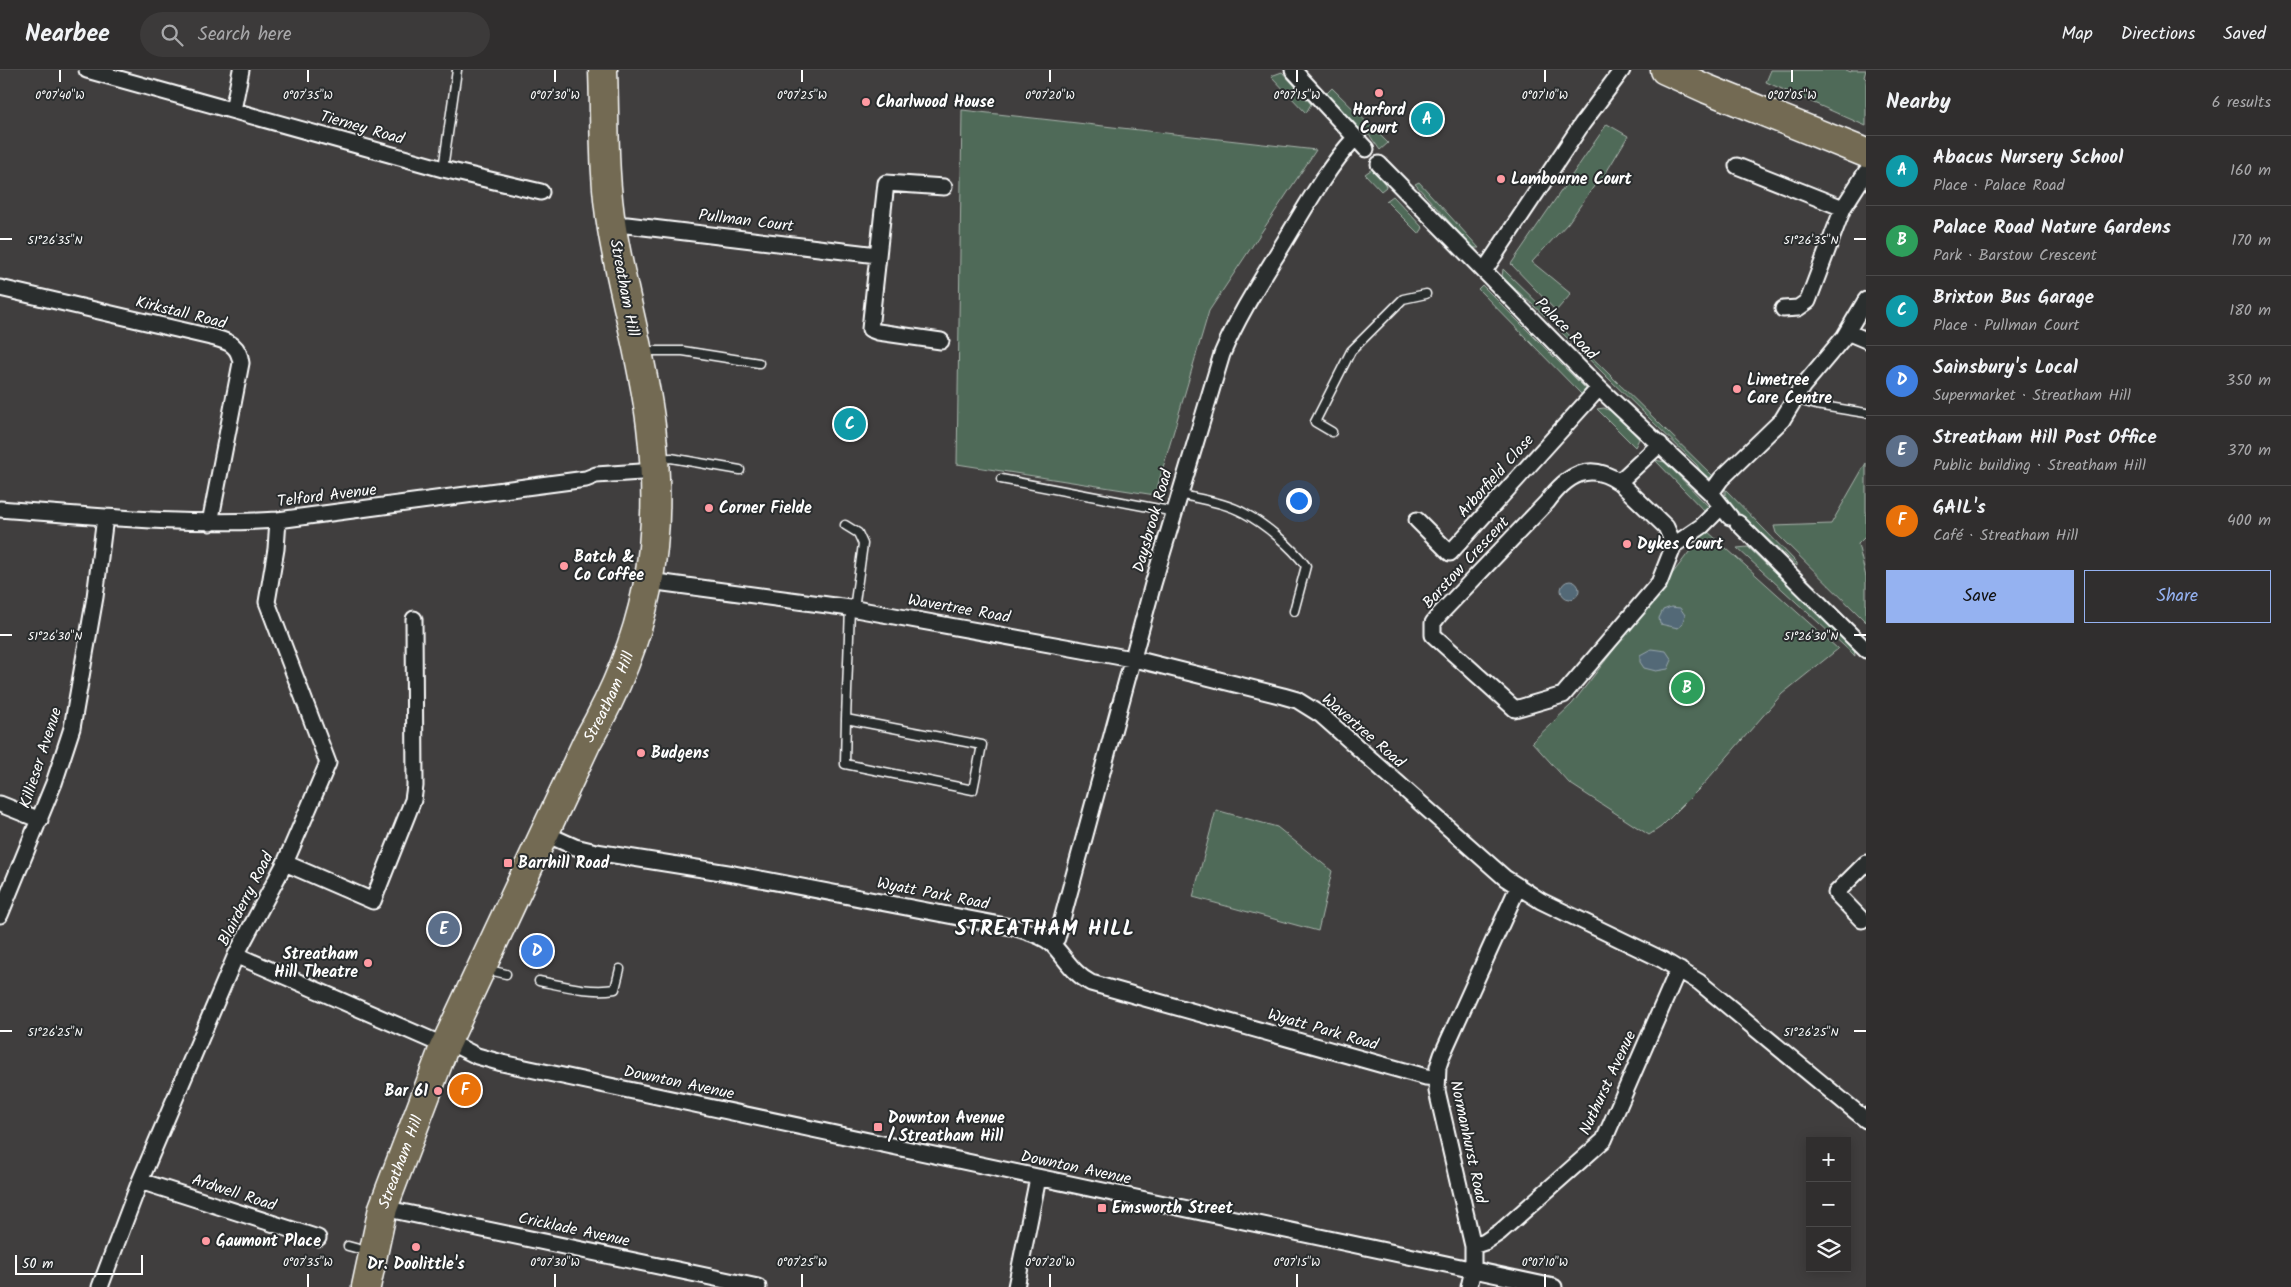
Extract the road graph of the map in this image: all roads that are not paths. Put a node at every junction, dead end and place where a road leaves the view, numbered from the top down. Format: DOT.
graph roads {
  1 [pos="87,70"];
  2 [pos="241,70"];
  3 [pos="457,70"];
  4 [pos="603,70"];
  5 [pos="1293,70"];
  6 [pos="1622,70"];
  7 [pos="1665,70"];
  8 [pos="233,110"];
  9 [pos="1866,152"];
  10 [pos="1380,164"];
  11 [pos="1737,166"];
  12 [pos="443,168"];
  13 [pos="1866,172"];
  14 [pos="944,187"];
  15 [pos="541,192"];
  16 [pos="1843,208"];
  17 [pos="612,226"];
  18 [pos="877,255"];
  19 [pos="1484,271"];
  20 [pos="0,288"];
  21 [pos="1426,294"];
  22 [pos="1866,300"];
  23 [pos="1783,309"];
  24 [pos="1848,332"];
  25 [pos="1866,340"];
  26 [pos="940,341"];
  27 [pos="637,352"];
  28 [pos="759,363"];
  29 [pos="1599,388"];
  30 [pos="1794,399"];
  31 [pos="1866,414"];
  32 [pos="1332,432"];
  33 [pos="1660,444"];
  34 [pos="655,465"];
  35 [pos="740,470"];
  36 [pos="1002,479"];
  37 [pos="1619,482"];
  38 [pos="1711,493"];
  39 [pos="1180,494"];
  40 [pos="0,509"];
  41 [pos="1175,512"];
  42 [pos="1730,515"];
  43 [pos="105,517"];
  44 [pos="278,520"];
  45 [pos="1417,520"];
  46 [pos="210,523"];
  47 [pos="844,524"];
  48 [pos="1674,545"];
  49 [pos="649,581"];
  50 [pos="852,608"];
  51 [pos="1294,611"];
  52 [pos="414,619"];
  53 [pos="1866,650"];
  54 [pos="1133,659"];
  55 [pos="846,719"];
  56 [pos="0,804"];
  57 [pos="40,820"];
  58 [pos="546,834"];
  59 [pos="285,863"];
  60 [pos="1866,863"];
  61 [pos="1518,887"];
  62 [pos="0,915"];
  63 [pos="1862,920"];
  64 [pos="1052,944"];
  65 [pos="236,955"];
  66 [pos="620,969"];
  67 [pos="1680,970"];
  68 [pos="539,981"];
  69 [pos="446,1043"];
  70 [pos="1436,1078"];
  71 [pos="1866,1120"];
  72 [pos="1038,1178"];
  73 [pos="140,1181"];
  74 [pos="383,1208"];
  75 [pos="318,1238"];
  76 [pos="1473,1246"];
  77 [pos="1473,1270"];
  78 [pos="100,1287"];
  79 [pos="366,1287"];
  80 [pos="758,1287"];
  81 [pos="1016,1287"];
  82 [pos="1469,1287"];
  83 [pos="1554,1287"];
  1 -- 8 [label="street, Tierney Road"];
  2 -- 8 [label="street"];
  3 -- 12 [label="lane"];
  4 -- 17 [label="highway, Streatham Hill"];
  5 -- 39 [label="street, Daysbrook Road"];
  6 -- 19 [label="street"];
  7 -- 9 [label="highway"];
  8 -- 12 [label="street, Tierney Road"];
  10 -- 19 [label="street, Palace Road"];
  11 -- 16 [label="street"];
  12 -- 15 [label="street, Tierney Road"];
  13 -- 16 [label="street"];
  14 -- 18 [label="street"];
  16 -- 23 [label="street"];
  17 -- 18 [label="street, Pullman Court"];
  17 -- 27 [label="highway, Streatham Hill"];
  18 -- 26 [label="street"];
  19 -- 29 [label="street, Palace Road"];
  20 -- 46 [label="street, Kirkstall Road"];
  21 -- 32 [label="lane"];
  22 -- 24 [label="street"];
  24 -- 25 [label="street"];
  24 -- 30 [label="street"];
  27 -- 28 [label="lane"];
  27 -- 34 [label="highway, Streatham Hill"];
  29 -- 33 [label="street, Palace Road"];
  29 -- 45 [label="street, Arborfield Close"];
  30 -- 31 [label="lane"];
  30 -- 38 [label="street"];
  33 -- 37 [label="street"];
  33 -- 38 [label="street, Palace Road"];
  34 -- 35 [label="lane"];
  34 -- 44 [label="street, Telford Avenue"];
  34 -- 49 [label="highway, Streatham Hill"];
  36 -- 41 [label="lane"];
  37 -- 48 [label="street, Barstow Crescent"];
  37 -- 48 [label="street, Barstow Crescent"];
  38 -- 42 [label="street, Palace Road"];
  39 -- 41 [label="street, Daysbrook Road"];
  39 -- 51 [label="lane"];
  40 -- 43 [label="street, Telford Avenue"];
  41 -- 54 [label="street, Daysbrook Road"];
  42 -- 48 [label="street"];
  42 -- 53 [label="street, Palace Road"];
  43 -- 46 [label="street, Telford Avenue"];
  43 -- 57 [label="street, Killieser Avenue"];
  44 -- 46 [label="street, Telford Avenue"];
  44 -- 59 [label="street, Blairderry Road"];
  47 -- 50 [label="lane"];
  49 -- 50 [label="street, Wavertree Road"];
  49 -- 58 [label="highway, Streatham Hill"];
  50 -- 54 [label="street, Wavertree Road"];
  50 -- 55 [label="lane"];
  52 -- 59 [label="street"];
  54 -- 61 [label="street, Wavertree Road"];
  54 -- 64 [label="street, Daysbrook Road"];
  55 -- 55 [label="lane"];
  56 -- 57 [label="street"];
  57 -- 62 [label="street, Killieser Avenue"];
  58 -- 64 [label="street, Wyatt Park Road"];
  58 -- 69 [label="highway, Streatham Hill"];
  59 -- 65 [label="street, Blairderry Road"];
  60 -- 63 [label="street"];
  61 -- 67 [label="street, Wavertree Road"];
  61 -- 70 [label="street, Normanhurst Road"];
  64 -- 70 [label="street, Wyatt Park Road"];
  65 -- 69 [label="street"];
  65 -- 73 [label="street, Blairderry Road"];
  66 -- 68 [label="lane"];
  67 -- 71 [label="street, Wavertree Road"];
  67 -- 76 [label="street, Nuthurst Avenue"];
  69 -- 72 [label="street, Downton Avenue"];
  69 -- 74 [label="highway, Streatham Hill"];
  70 -- 76 [label="street, Normanhurst Road"];
  72 -- 77 [label="street, Downton Avenue"];
  72 -- 81 [label="street"];
  73 -- 75 [label="street, Ardwell Road"];
  73 -- 78 [label="street, Blairderry Road"];
  74 -- 79 [label="highway, Streatham Hill"];
  74 -- 80 [label="street, Cricklade Avenue"];
  76 -- 77 [label="street, Normanhurst Road"];
  77 -- 82 [label="street, Normanhurst Road"];
  77 -- 83 [label="street, Downton Avenue"];
}
